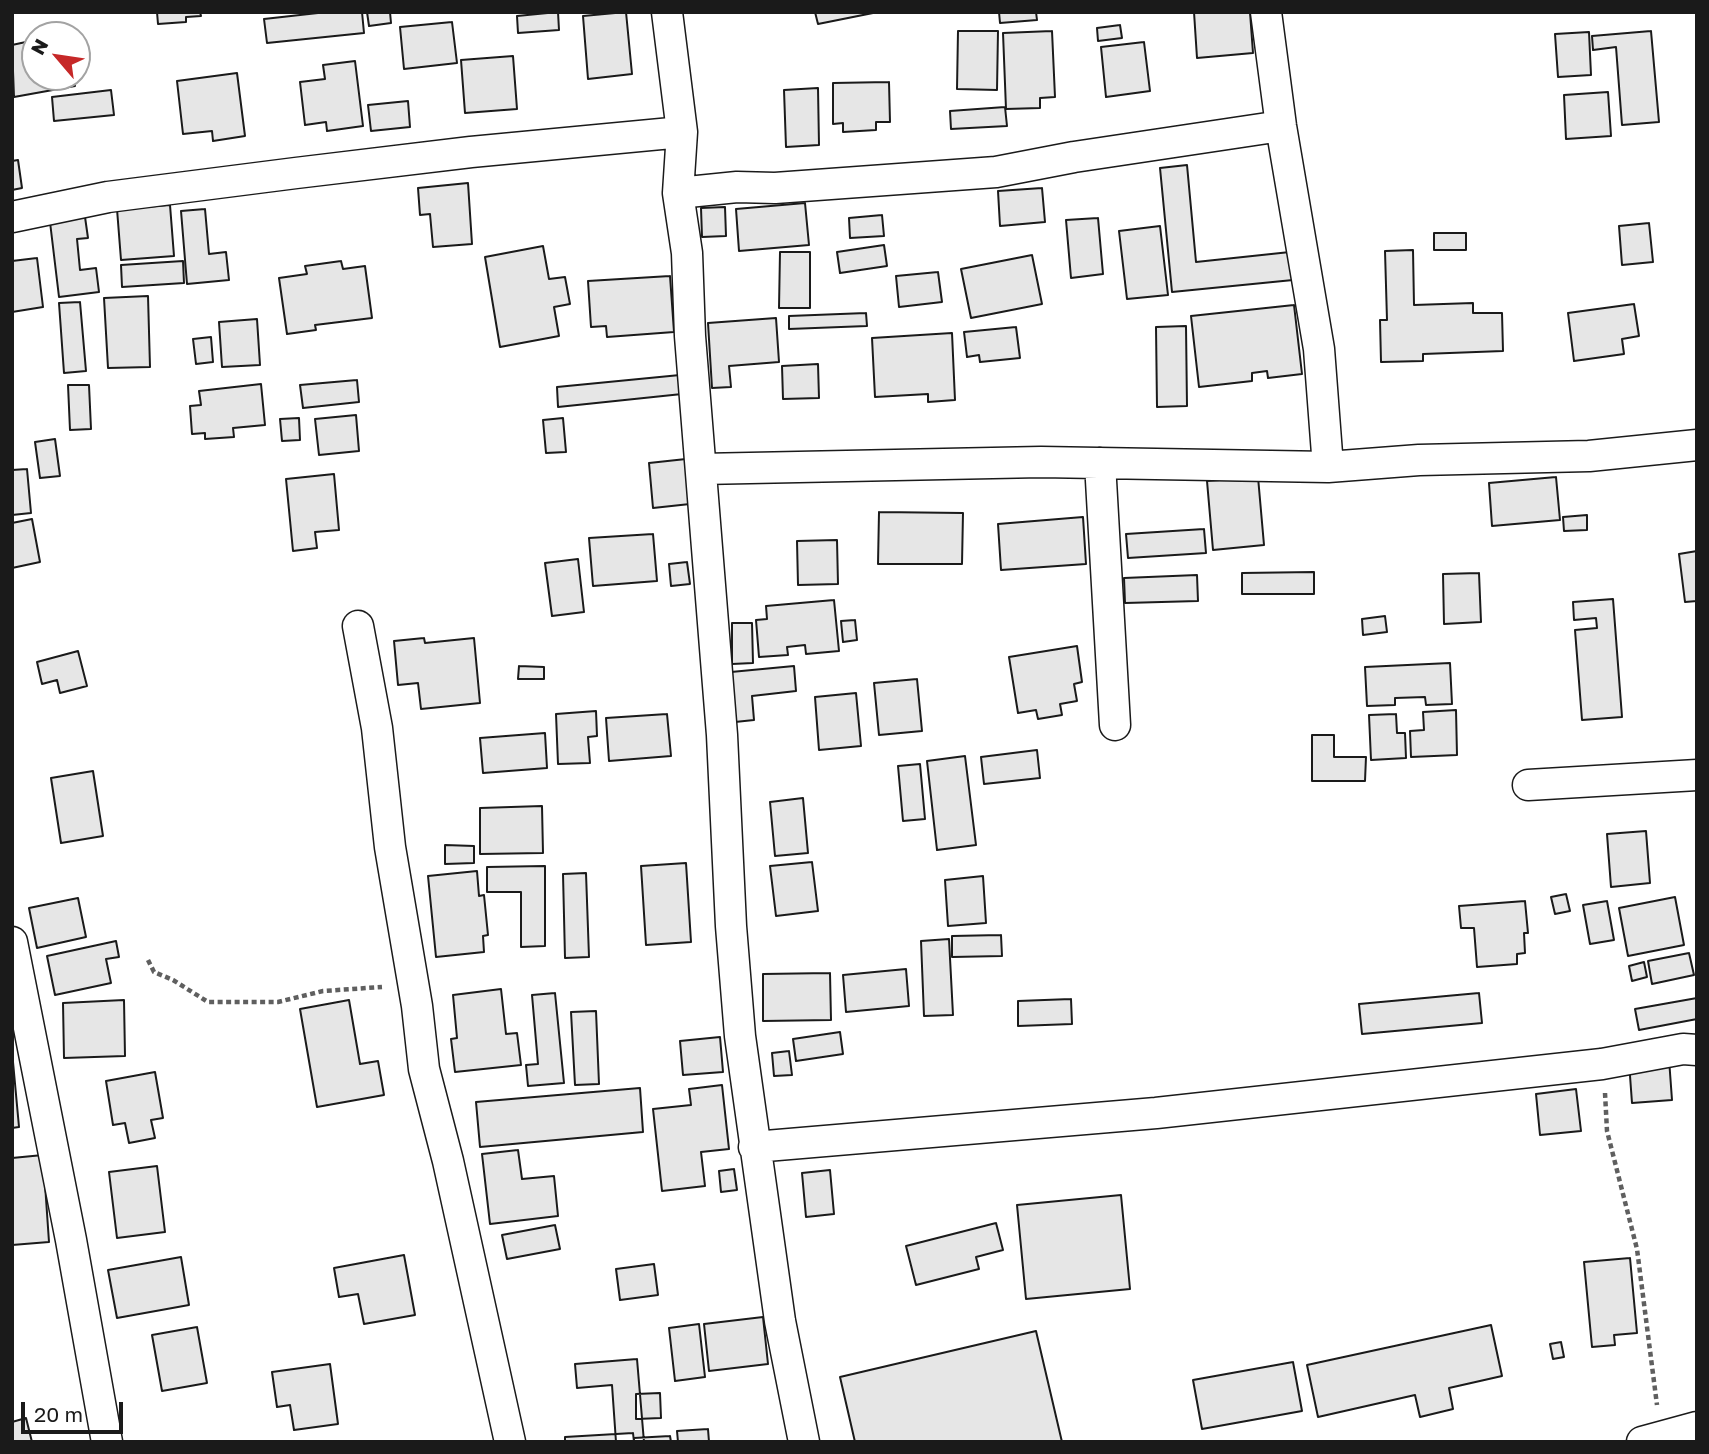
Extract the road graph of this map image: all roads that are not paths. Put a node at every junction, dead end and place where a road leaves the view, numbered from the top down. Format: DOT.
graph roads {
  1 [pos="667,12"];
  2 [pos="1266,12"];
  3 [pos="1280,126"];
  4 [pos="682,132"];
  5 [pos="678,193"];
  6 [pos="12,217"];
  7 [pos="1697,445"];
  8 [pos="1100,463"];
  9 [pos="1328,467"];
  10 [pos="701,469"];
  11 [pos="358,626"];
  12 [pos="1115,725"];
  13 [pos="1697,775"];
  14 [pos="1528,785"];
  15 [pos="12,942"];
  16 [pos="1697,1049"];
  17 [pos="754,1147"];
  18 [pos="1697,1427"];
  19 [pos="1651,1439"];
  20 [pos="107,1442"];
  21 [pos="510,1442"];
  22 [pos="804,1442"];
  1 -- 4 [label="street"];
  2 -- 3 [label="street"];
  3 -- 5 [label="street"];
  3 -- 9 [label="street"];
  4 -- 5 [label="street"];
  4 -- 6 [label="street"];
  5 -- 10 [label="street"];
  7 -- 9 [label="street"];
  8 -- 9 [label="street"];
  8 -- 10 [label="street"];
  8 -- 12 [label="street"];
  10 -- 17 [label="street"];
  11 -- 21 [label="street"];
  13 -- 14 [label="street"];
  15 -- 20 [label="street"];
  16 -- 17 [label="street"];
  17 -- 22 [label="street"];
  18 -- 19 [label="street"];
}
